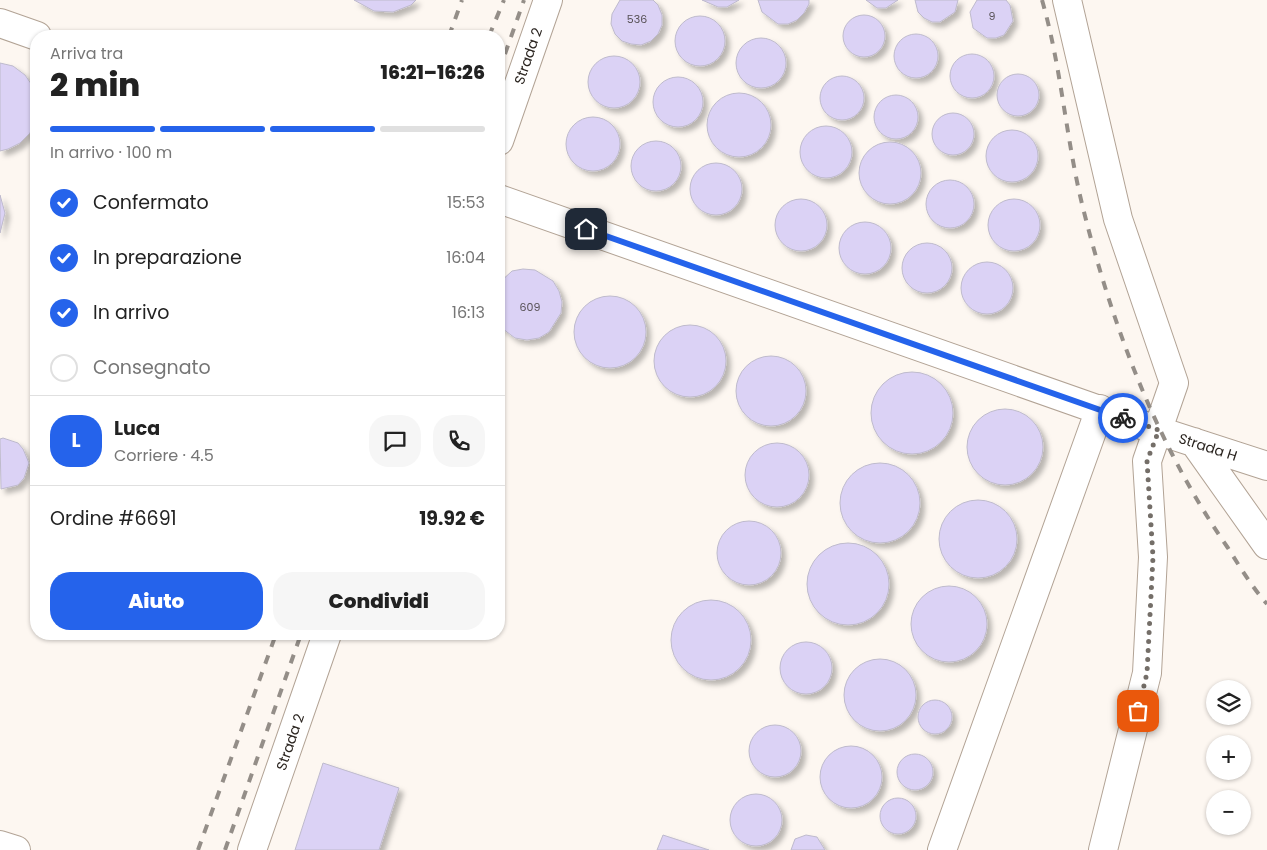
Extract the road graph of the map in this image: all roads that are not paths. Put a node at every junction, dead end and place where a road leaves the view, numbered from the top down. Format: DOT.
graph roads {
  1 [pos="548,0"];
  2 [pos="1067,0"];
  3 [pos="0,23"];
  4 [pos="30,34"];
  5 [pos="505,124"];
  6 [pos="505,201"];
  7 [pos="1100,410"];
  8 [pos="1159,430"];
  9 [pos="1194,442"];
  10 [pos="1267,466"];
  11 [pos="1267,545"];
  12 [pos="325,640"];
  13 [pos="0,845"];
  14 [pos="16,850"];
  15 [pos="252,850"];
  16 [pos="942,850"];
  17 [pos="1103,850"];
  1 -- 5 [label="lane, Strada 2"];
  2 -- 8 [label="lane"];
  3 -- 4 [label="lane"];
  6 -- 7 [label="lane, Strada H"];
  7 -- 8 [label="lane, Strada H"];
  7 -- 16 [label="lane"];
  8 -- 9 [label="lane, Strada H"];
  8 -- 17 [label="lane"];
  9 -- 10 [label="lane, Strada H"];
  9 -- 11 [label="lane"];
  12 -- 15 [label="lane, Strada 2"];
  13 -- 14 [label="lane"];
}
